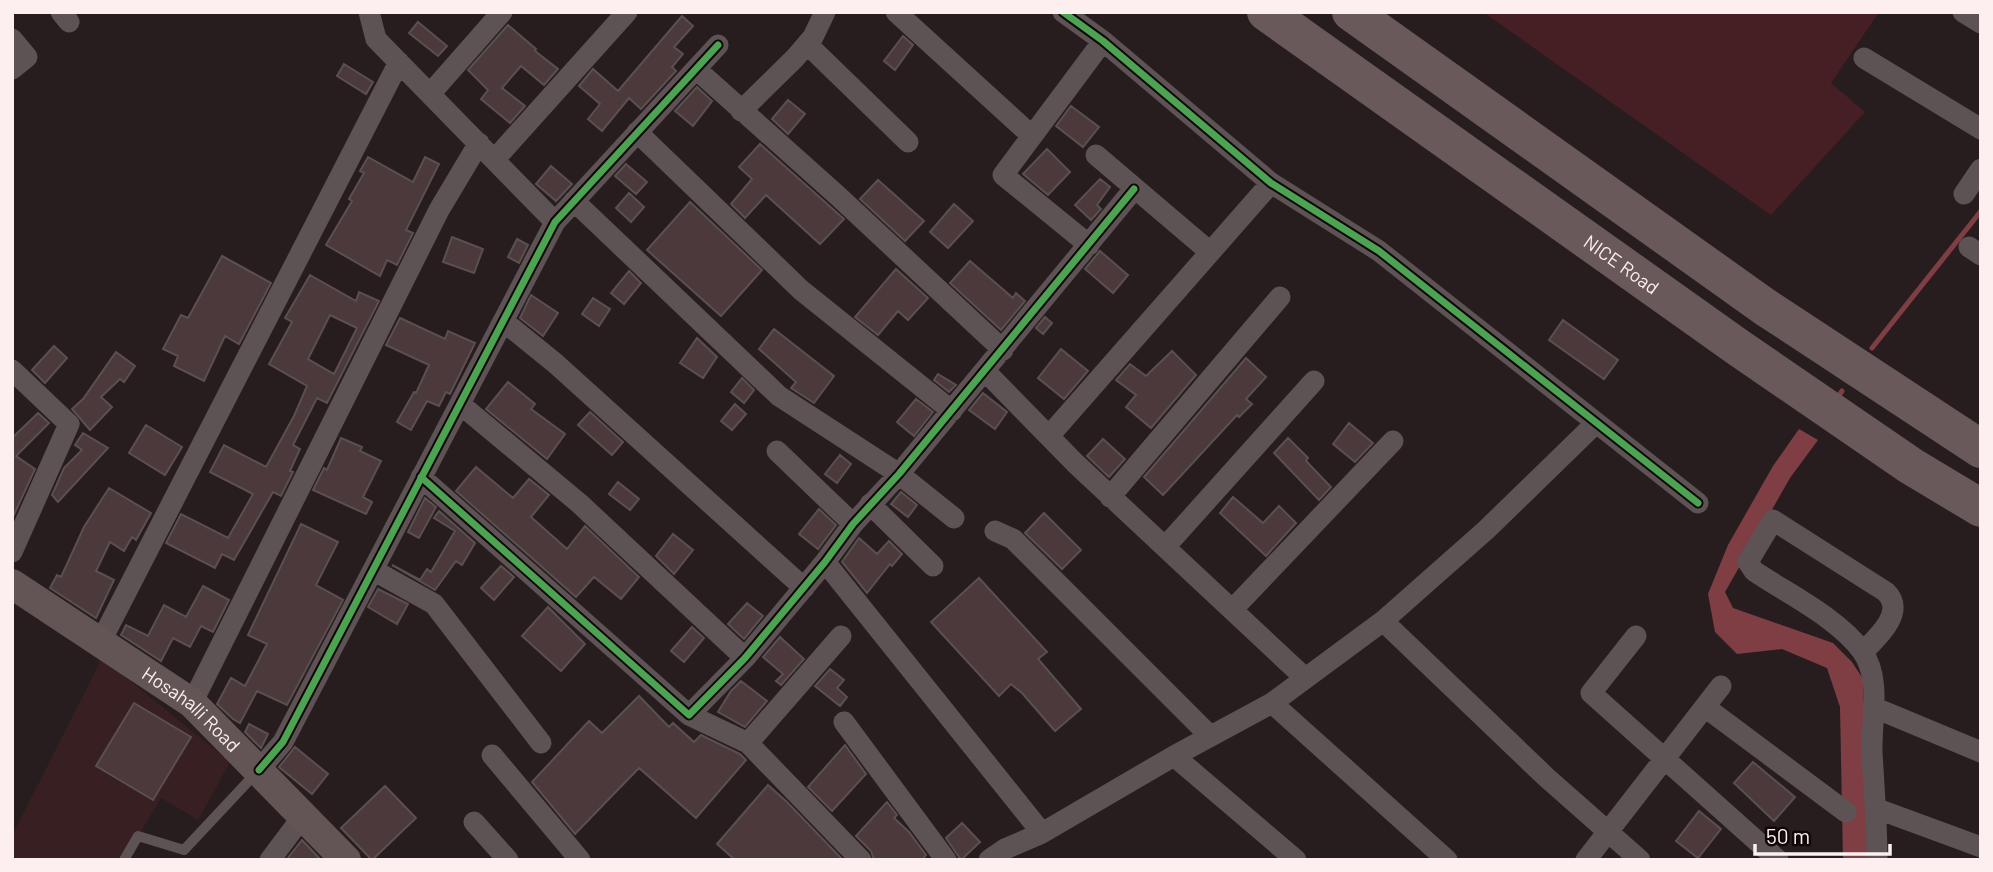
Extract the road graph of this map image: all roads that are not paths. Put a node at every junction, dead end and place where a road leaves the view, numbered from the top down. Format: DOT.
graph roads {
  1 [pos="369,12"];
  2 [pos="502,12"];
  3 [pos="627,12"];
  4 [pos="825,12"];
  5 [pos="896,12"];
  6 [pos="1063,12"];
  7 [pos="1266,12"];
  8 [pos="1351,12"];
  9 [pos="1963,12"];
  10 [pos="1981,23"];
  11 [pos="12,38"];
  12 [pos="1103,41"];
  13 [pos="807,44"];
  14 [pos="718,45"];
  15 [pos="1864,58"];
  16 [pos="399,62"];
  17 [pos="12,69"];
  18 [pos="696,69"];
  19 [pos="430,93"];
  20 [pos="741,111"];
  21 [pos="1981,129"];
  22 [pos="637,132"];
  23 [pos="1032,136"];
  24 [pos="908,142"];
  25 [pos="479,143"];
  26 [pos="1096,155"];
  27 [pos="495,159"];
  28 [pos="1981,169"];
  29 [pos="1270,184"];
  30 [pos="1135,189"];
  31 [pos="1964,194"];
  32 [pos="574,201"];
  33 [pos="555,222"];
  34 [pos="1089,245"];
  35 [pos="1210,252"];
  36 [pos="1280,297"];
  37 [pos="503,321"];
  38 [pos="1003,350"];
  39 [pos="12,370"];
  40 [pos="985,372"];
  41 [pos="1314,381"];
  42 [pos="460,404"];
  43 [pos="952,411"];
  44 [pos="1596,423"];
  45 [pos="1049,436"];
  46 [pos="1393,441"];
  47 [pos="1981,449"];
  48 [pos="777,451"];
  49 [pos="899,474"];
  50 [pos="421,477"];
  51 [pos="1110,497"];
  52 [pos="1698,503"];
  53 [pos="870,504"];
  54 [pos="1981,509"];
  55 [pos="954,518"];
  56 [pos="853,524"];
  57 [pos="995,531"];
  58 [pos="1165,547"];
  59 [pos="12,552"];
  60 [pos="825,562"];
  61 [pos="933,566"];
  62 [pos="373,570"];
  63 [pos="12,584"];
  64 [pos="804,587"];
  65 [pos="1232,610"];
  66 [pos="1383,621"];
  67 [pos="841,636"];
  68 [pos="1636,636"];
  69 [pos="100,643"];
  70 [pos="1863,652"];
  71 [pos="745,658"];
  72 [pos="1305,678"];
  73 [pos="1721,686"];
  74 [pos="192,703"];
  75 [pos="1272,703"];
  76 [pos="1704,707"];
  77 [pos="1873,707"];
  78 [pos="689,715"];
  79 [pos="844,722"];
  80 [pos="1210,736"];
  81 [pos="541,743"];
  82 [pos="748,743"];
  83 [pos="1981,752"];
  84 [pos="492,755"];
  85 [pos="1174,756"];
  86 [pos="1664,758"];
  87 [pos="259,771"];
  88 [pos="1875,808"];
  89 [pos="1846,812"];
  90 [pos="303,816"];
  91 [pos="474,822"];
  92 [pos="1607,832"];
  93 [pos="1042,833"];
  94 [pos="1981,846"];
  95 [pos="124,860"];
  96 [pos="270,860"];
  97 [pos="346,860"];
  98 [pos="508,860"];
  99 [pos="580,860"];
  100 [pos="861,860"];
  101 [pos="946,860"];
  102 [pos="989,860"];
  103 [pos="1296,860"];
  104 [pos="1447,860"];
  105 [pos="1586,860"];
  106 [pos="1640,860"];
  107 [pos="1778,860"];
  108 [pos="1877,860"];
  1 -- 16 [label="street"];
  2 -- 19 [label="street"];
  3 -- 27 [label="street"];
  4 -- 13 [label="street"];
  5 -- 23 [label="street"];
  6 -- 12 [label="street"];
  7 -- 54 [label="highway, NICE Road"];
  8 -- 47 [label="highway"];
  9 -- 10 [label="street"];
  11 -- 17 [label="street"];
  12 -- 23 [label="street"];
  12 -- 29 [label="street"];
  13 -- 20 [label="street"];
  13 -- 24 [label="street"];
  14 -- 18 [label="street"];
  15 -- 21 [label="street"];
  16 -- 19 [label="street"];
  16 -- 69 [label="street"];
  18 -- 20 [label="street"];
  18 -- 22 [label="street"];
  19 -- 25 [label="street"];
  20 -- 38 [label="street"];
  22 -- 32 [label="street"];
  22 -- 43 [label="street"];
  23 -- 34 [label="street"];
  25 -- 27 [label="street"];
  25 -- 74 [label="street"];
  26 -- 30 [label="street"];
  27 -- 33 [label="street"];
  28 -- 31 [label="street"];
  29 -- 35 [label="street"];
  29 -- 44 [label="street"];
  30 -- 34 [label="street"];
  30 -- 35 [label="street"];
  32 -- 33 [label="street"];
  32 -- 49 [label="street"];
  33 -- 37 [label="street"];
  34 -- 38 [label="street"];
  35 -- 45 [label="street"];
  36 -- 51 [label="street"];
  37 -- 42 [label="street"];
  37 -- 64 [label="street"];
  38 -- 40 [label="street"];
  39 -- 59 [label="street"];
  40 -- 43 [label="street"];
  40 -- 45 [label="street"];
  41 -- 58 [label="street"];
  42 -- 50 [label="street"];
  42 -- 71 [label="street"];
  43 -- 49 [label="street"];
  44 -- 52 [label="street"];
  44 -- 66 [label="street"];
  45 -- 51 [label="street"];
  46 -- 65 [label="street"];
  48 -- 56 [label="street"];
  49 -- 53 [label="street"];
  49 -- 55 [label="street"];
  50 -- 62 [label="street"];
  50 -- 78 [label="street"];
  51 -- 58 [label="street"];
  53 -- 56 [label="street"];
  53 -- 61 [label="street"];
  56 -- 60 [label="street"];
  57 -- 80 [label="street"];
  58 -- 65 [label="street"];
  60 -- 64 [label="street"];
  60 -- 93 [label="street"];
  62 -- 81 [label="street"];
  62 -- 87 [label="street"];
  63 -- 69 [label="street, Hosahalli Road"];
  64 -- 71 [label="street"];
  65 -- 72 [label="street"];
  66 -- 72 [label="street"];
  66 -- 92 [label="street"];
  67 -- 82 [label="street"];
  68 -- 86 [label="street"];
  69 -- 74 [label="street, Hosahalli Road"];
  70 -- 70 [label="street"];
  70 -- 77 [label="street"];
  71 -- 78 [label="street"];
  72 -- 75 [label="street"];
  73 -- 76 [label="street"];
  74 -- 87 [label="street, Hosahalli Road"];
  75 -- 80 [label="street"];
  75 -- 104 [label="street"];
  76 -- 86 [label="street"];
  76 -- 89 [label="street"];
  77 -- 83 [label="street"];
  77 -- 88 [label="street"];
  78 -- 82 [label="street"];
  79 -- 101 [label="street"];
  80 -- 85 [label="street"];
  82 -- 100 [label="street"];
  84 -- 99 [label="street"];
  85 -- 93 [label="street"];
  85 -- 103 [label="street"];
  86 -- 92 [label="street"];
  86 -- 107 [label="street"];
  87 -- 90 [label="street, Hosahalli Road"];
  87 -- 95 [label="lane"];
  88 -- 94 [label="street"];
  88 -- 108 [label="street"];
  90 -- 96 [label="street"];
  90 -- 97 [label="street, Hosahalli Road"];
  91 -- 98 [label="street"];
  92 -- 105 [label="street"];
  92 -- 106 [label="street"];
  93 -- 102 [label="street"];
}
